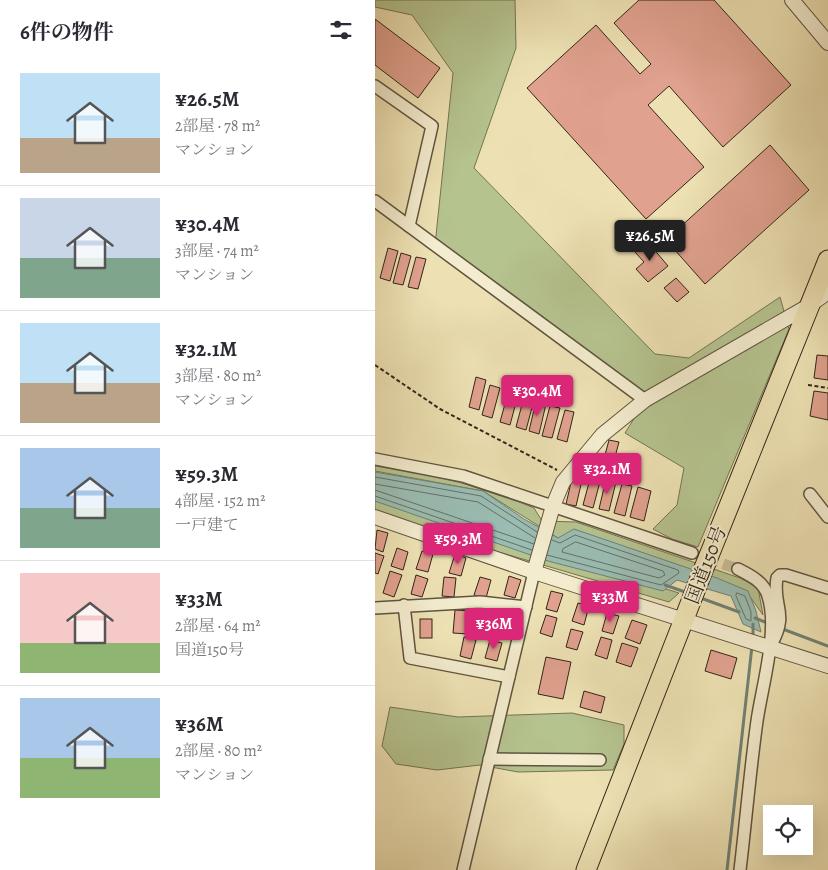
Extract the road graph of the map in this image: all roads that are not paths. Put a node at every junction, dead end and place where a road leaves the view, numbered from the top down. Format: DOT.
graph roads {
  1 [pos="792,0"];
  2 [pos="828,43"];
  3 [pos="375,86"];
  4 [pos="375,201"];
  5 [pos="409,226"];
  6 [pos="828,260"];
  7 [pos="828,292"];
  8 [pos="810,306"];
  9 [pos="645,400"];
  10 [pos="375,459"];
  11 [pos="810,494"];
  12 [pos="553,506"];
  13 [pos="828,516"];
  14 [pos="375,517"];
  15 [pos="692,553"];
  16 [pos="536,568"];
  17 [pos="738,569"];
  18 [pos="828,588"];
  19 [pos="404,605"];
  20 [pos="526,607"];
  21 [pos="375,608"];
  22 [pos="686,615"];
  23 [pos="767,646"];
  24 [pos="828,666"];
  25 [pos="509,677"];
  26 [pos="489,759"];
  27 [pos="600,760"];
  28 [pos="463,870"];
  29 [pos="586,870"];
  30 [pos="740,870"];
  1 -- 2 [label="street"];
  3 -- 5 [label="street"];
  4 -- 5 [label="street"];
  5 -- 9 [label="street"];
  6 -- 8 [label="highway, 国道150号"];
  7 -- 8 [label="street"];
  8 -- 9 [label="street"];
  8 -- 22 [label="highway, 国道150号"];
  9 -- 12 [label="street"];
  10 -- 12 [label="street"];
  11 -- 13 [label="street"];
  12 -- 15 [label="street"];
  12 -- 16 [label="street"];
  14 -- 16 [label="street"];
  16 -- 20 [label="street"];
  16 -- 22 [label="street"];
  17 -- 23 [label="street"];
  18 -- 23 [label="street"];
  19 -- 20 [label="street"];
  19 -- 21 [label="street"];
  19 -- 25 [label="street"];
  20 -- 25 [label="street"];
  22 -- 23 [label="street"];
  22 -- 29 [label="highway, 国道150号"];
  23 -- 24 [label="street"];
  23 -- 30 [label="street"];
  25 -- 26 [label="street"];
  26 -- 27 [label="street"];
  26 -- 28 [label="street"];
}
